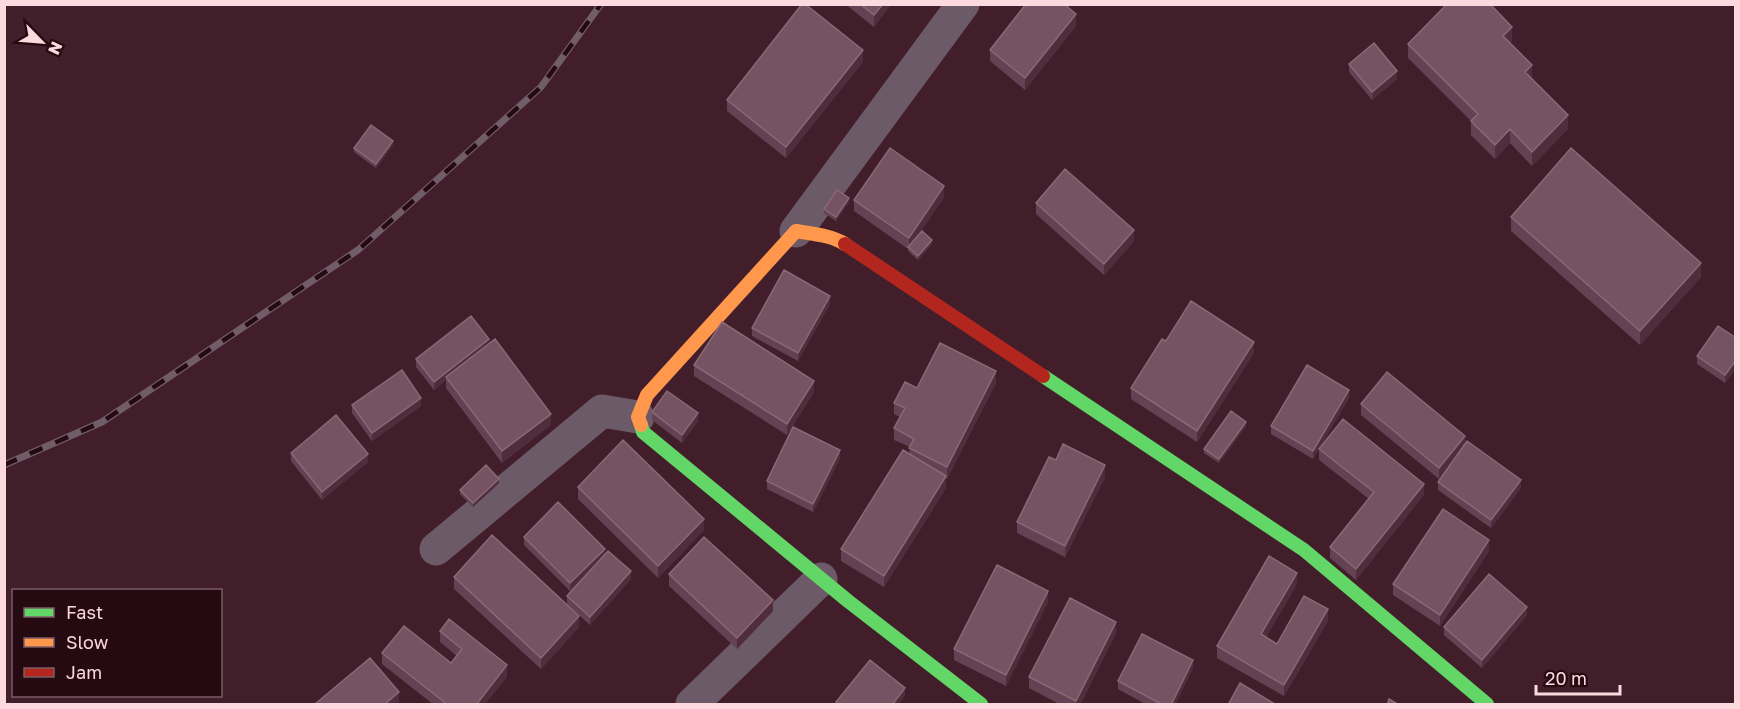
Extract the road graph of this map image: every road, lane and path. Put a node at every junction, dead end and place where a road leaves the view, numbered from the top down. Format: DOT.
graph roads {
  1 [pos="963,4"];
  2 [pos="796,231"];
  3 [pos="638,417"];
  4 [pos="436,549"];
  5 [pos="821,579"];
  6 [pos="692,705"];
  7 [pos="981,705"];
  8 [pos="1487,705"];
  1 -- 2 [label="street"];
  2 -- 3 [label="street"];
  2 -- 8 [label="street"];
  3 -- 4 [label="street"];
  3 -- 5 [label="street"];
  5 -- 6 [label="street"];
  5 -- 7 [label="street"];
}
